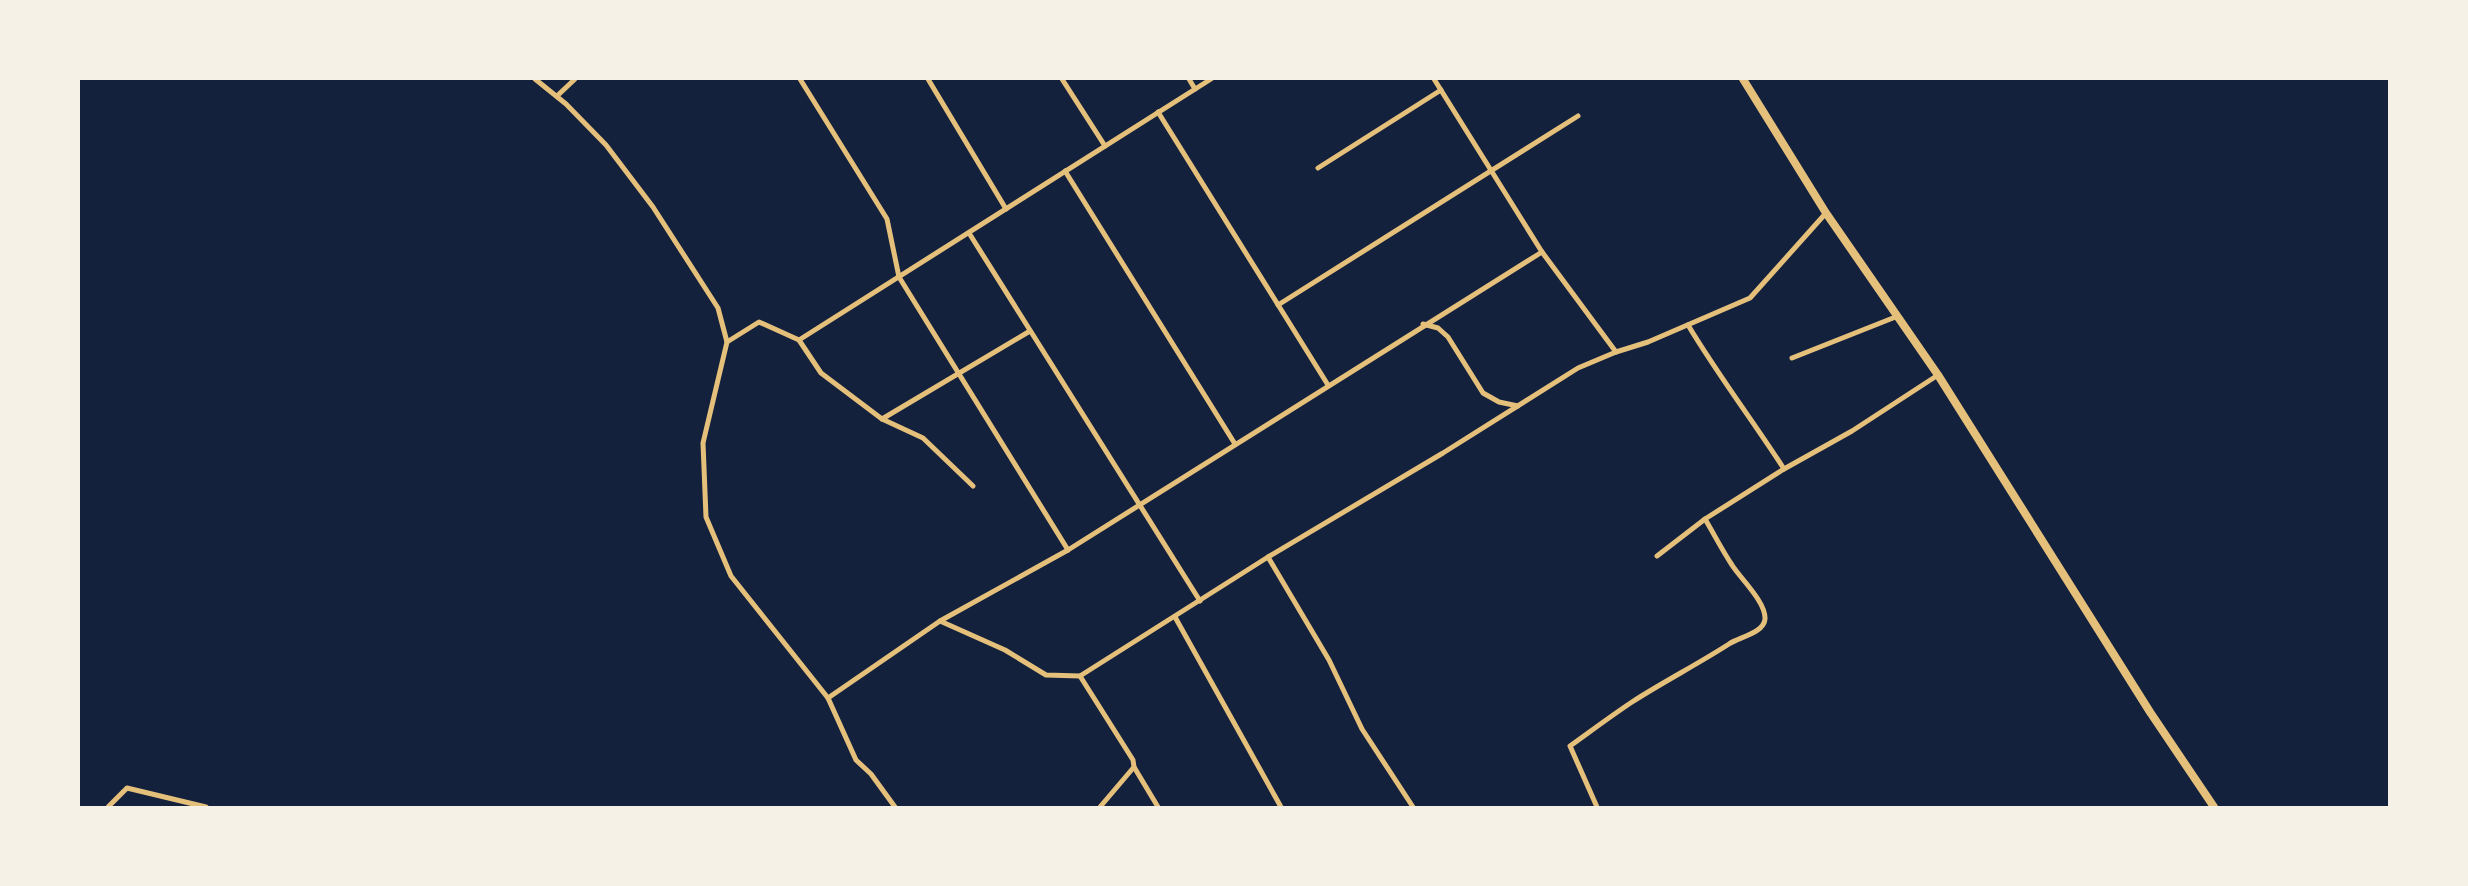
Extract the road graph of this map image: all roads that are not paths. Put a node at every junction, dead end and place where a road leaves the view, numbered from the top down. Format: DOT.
graph roads {
  1 [pos="535,79"];
  2 [pos="575,79"];
  3 [pos="800,79"];
  4 [pos="928,79"];
  5 [pos="1062,79"];
  6 [pos="1189,79"];
  7 [pos="1211,79"];
  8 [pos="1434,79"];
  9 [pos="1743,79"];
  10 [pos="1195,89"];
  11 [pos="1441,90"];
  12 [pos="557,96"];
  13 [pos="1158,112"];
  14 [pos="1578,116"];
  15 [pos="1104,146"];
  16 [pos="1318,168"];
  17 [pos="1492,170"];
  18 [pos="1066,171"];
  19 [pos="1006,209"];
  20 [pos="1826,213"];
  21 [pos="969,232"];
  22 [pos="1542,252"];
  23 [pos="899,277"];
  24 [pos="1278,305"];
  25 [pos="1898,316"];
  26 [pos="1423,324"];
  27 [pos="1688,325"];
  28 [pos="1030,331"];
  29 [pos="799,340"];
  30 [pos="727,342"];
  31 [pos="1616,352"];
  32 [pos="1792,358"];
  33 [pos="959,373"];
  34 [pos="1938,375"];
  35 [pos="1328,385"];
  36 [pos="1519,406"];
  37 [pos="882,419"];
  38 [pos="1235,444"];
  39 [pos="1784,470"];
  40 [pos="973,486"];
  41 [pos="1139,505"];
  42 [pos="1705,519"];
  43 [pos="1068,550"];
  44 [pos="1657,556"];
  45 [pos="1268,557"];
  46 [pos="1200,601"];
  47 [pos="1175,617"];
  48 [pos="940,621"];
  49 [pos="1080,676"];
  50 [pos="828,698"];
  51 [pos="1134,767"];
  52 [pos="108,807"];
  53 [pos="206,807"];
  54 [pos="895,807"];
  55 [pos="1100,807"];
  56 [pos="1158,807"];
  57 [pos="1281,807"];
  58 [pos="1413,807"];
  59 [pos="1597,807"];
  60 [pos="2214,807"];
  1 -- 12 [label="street"];
  2 -- 12 [label="street"];
  3 -- 23 [label="street"];
  4 -- 19 [label="street"];
  5 -- 15 [label="street"];
  6 -- 10 [label="street"];
  7 -- 10 [label="street"];
  8 -- 11 [label="street"];
  9 -- 20 [label="street"];
  10 -- 13 [label="street"];
  11 -- 16 [label="street"];
  11 -- 17 [label="street"];
  12 -- 30 [label="street"];
  13 -- 15 [label="street"];
  13 -- 24 [label="street"];
  14 -- 17 [label="street"];
  15 -- 18 [label="street"];
  17 -- 22 [label="street"];
  17 -- 24 [label="street"];
  18 -- 19 [label="street"];
  18 -- 38 [label="street"];
  19 -- 21 [label="street"];
  20 -- 25 [label="street"];
  20 -- 27 [label="street"];
  21 -- 23 [label="street"];
  21 -- 28 [label="street"];
  22 -- 26 [label="street"];
  22 -- 31 [label="street"];
  23 -- 29 [label="street"];
  23 -- 33 [label="street"];
  24 -- 35 [label="street"];
  25 -- 32 [label="street"];
  25 -- 34 [label="street"];
  26 -- 35 [label="street"];
  26 -- 36 [label="street"];
  27 -- 31 [label="street"];
  27 -- 39 [label="street"];
  28 -- 33 [label="street"];
  28 -- 41 [label="street"];
  29 -- 30 [label="street"];
  29 -- 37 [label="street"];
  30 -- 50 [label="street"];
  31 -- 36 [label="street"];
  33 -- 37 [label="street"];
  33 -- 43 [label="street"];
  34 -- 39 [label="street"];
  34 -- 60 [label="street"];
  35 -- 38 [label="street"];
  36 -- 45 [label="street"];
  37 -- 40 [label="street"];
  38 -- 41 [label="street"];
  39 -- 42 [label="street"];
  41 -- 43 [label="street"];
  41 -- 46 [label="street"];
  42 -- 44 [label="street"];
  42 -- 59 [label="street"];
  43 -- 48 [label="street"];
  45 -- 46 [label="street"];
  45 -- 58 [label="street"];
  46 -- 47 [label="street"];
  47 -- 49 [label="street"];
  47 -- 57 [label="street"];
  48 -- 49 [label="street"];
  48 -- 50 [label="street"];
  49 -- 51 [label="street"];
  50 -- 54 [label="street"];
  51 -- 55 [label="street"];
  51 -- 56 [label="street"];
  52 -- 53 [label="street"];
}
